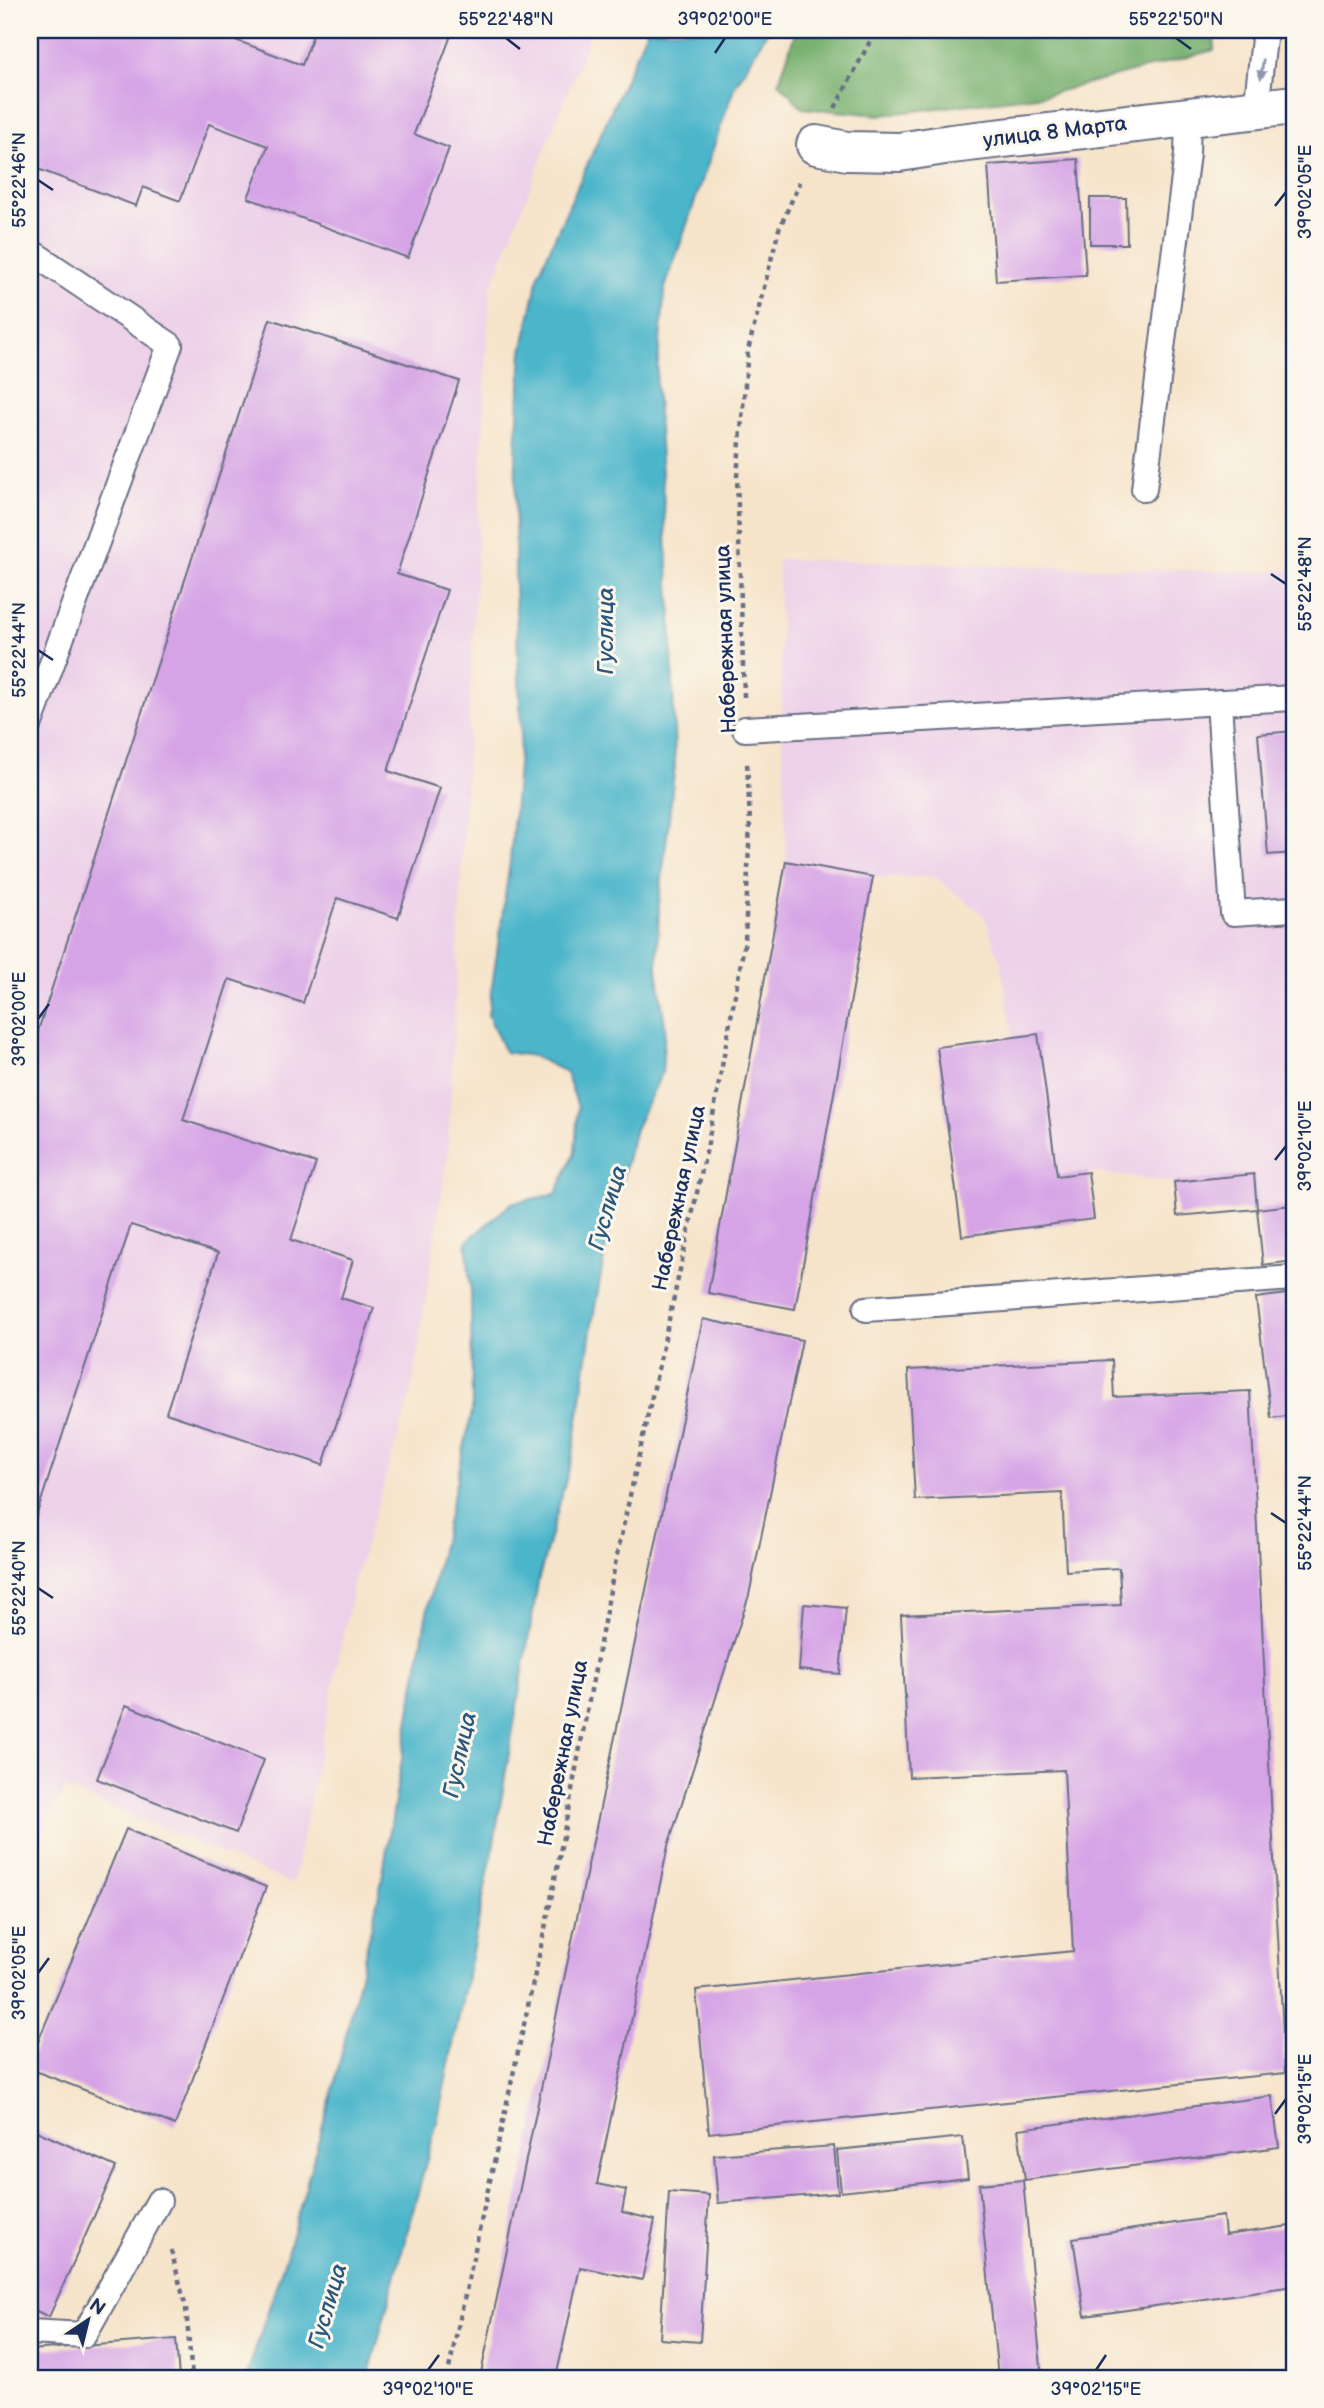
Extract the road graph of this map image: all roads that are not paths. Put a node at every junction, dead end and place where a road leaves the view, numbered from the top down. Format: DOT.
graph roads {
  1 [pos="1265,30"];
  2 [pos="1294,104"];
  3 [pos="1256,109"];
  4 [pos="1188,117"];
  5 [pos="816,145"];
  6 [pos="30,251"];
  7 [pos="1144,489"];
  8 [pos="1294,698"];
  9 [pos="1219,702"];
  10 [pos="30,723"];
  11 [pos="745,729"];
  12 [pos="1294,909"];
  13 [pos="1294,1278"];
  14 [pos="866,1309"];
  15 [pos="159,2202"];
  16 [pos="30,2332"];
  1 -- 3 [label="lane, one-way"];
  2 -- 3 [label="street, улица 8 Марта"];
  3 -- 4 [label="street, улица 8 Марта"];
  4 -- 5 [label="street, улица 8 Марта"];
  4 -- 7 [label="lane"];
  6 -- 10 [label="lane"];
  8 -- 9 [label="lane"];
  9 -- 11 [label="lane"];
  9 -- 12 [label="lane"];
  13 -- 14 [label="lane"];
  15 -- 16 [label="lane"];
}
